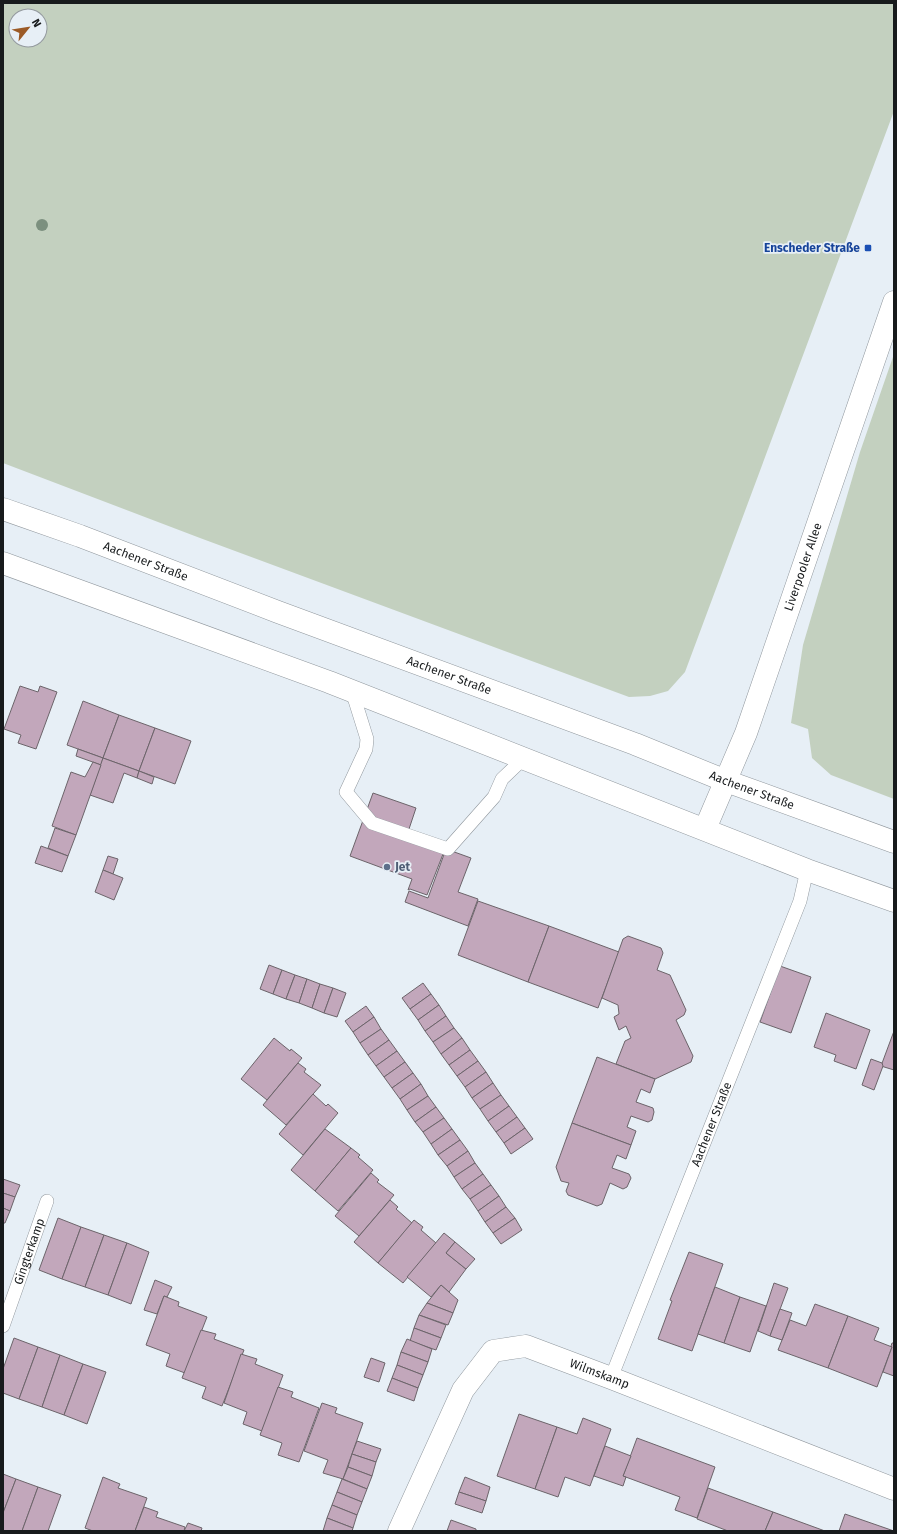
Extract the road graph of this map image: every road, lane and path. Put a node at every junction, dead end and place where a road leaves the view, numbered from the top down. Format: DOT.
graph roads {
  1 [pos="894,302"];
  2 [pos="3,509"];
  3 [pos="3,563"];
  4 [pos="352,691"];
  5 [pos="524,758"];
  6 [pos="726,781"];
  7 [pos="705,829"];
  8 [pos="894,842"];
  9 [pos="807,870"];
  10 [pos="894,901"];
  11 [pos="47,1201"];
  12 [pos="3,1326"];
  13 [pos="611,1378"];
  14 [pos="894,1489"];
  15 [pos="399,1531"];
  1 -- 6 [label="main road, Liverpooler Allee"];
  2 -- 6 [label="main road, Aachener Straße"];
  3 -- 4 [label="main road"];
  4 -- 5 [label="main road"];
  4 -- 5 [label="lane"];
  5 -- 7 [label="main road"];
  6 -- 7 [label="main road, Liverpooler Allee"];
  6 -- 8 [label="main road, Aachener Straße"];
  7 -- 9 [label="main road"];
  9 -- 10 [label="main road"];
  9 -- 13 [label="lane, Aachener Straße"];
  11 -- 12 [label="lane, Gingterkamp"];
  13 -- 14 [label="main road, Wilmskamp"];
  13 -- 15 [label="main road, Wilmskamp"];
}
